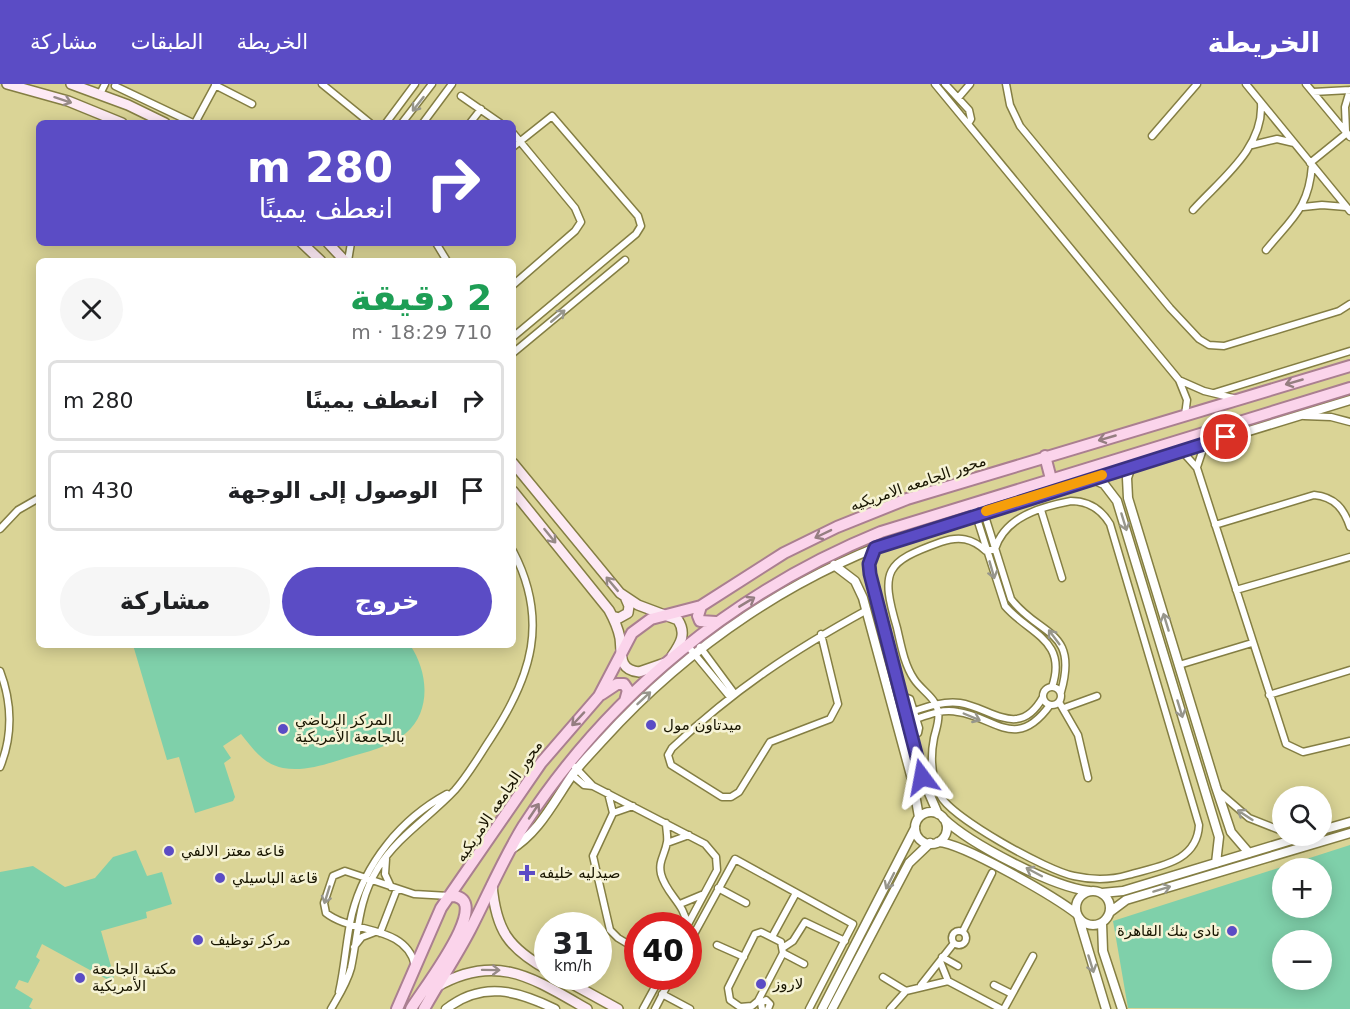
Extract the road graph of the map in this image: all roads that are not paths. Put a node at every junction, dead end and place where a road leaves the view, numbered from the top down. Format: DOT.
graph roads {
  1 [pos="7,84"];
  2 [pos="71,84"];
  3 [pos="105,84"];
  4 [pos="216,84"];
  5 [pos="322,84"];
  6 [pos="415,84"];
  7 [pos="432,84"];
  8 [pos="452,84"];
  9 [pos="935,84"];
  10 [pos="945,84"];
  11 [pos="957,84"];
  12 [pos="970,84"];
  13 [pos="1006,84"];
  14 [pos="1197,84"];
  15 [pos="1246,84"];
  16 [pos="1306,84"];
  17 [pos="116,85"];
  18 [pos="951,90"];
  19 [pos="1350,90"];
  20 [pos="1313,92"];
  21 [pos="105,96"];
  22 [pos="461,96"];
  23 [pos="958,98"];
  24 [pos="1261,102"];
  25 [pos="252,104"];
  26 [pos="481,109"];
  27 [pos="148,118"];
  28 [pos="115,120"];
  29 [pos="188,120"];
  30 [pos="196,120"];
  31 [pos="366,120"];
  32 [pos="388,120"];
  33 [pos="404,120"];
  34 [pos="425,120"];
  35 [pos="472,120"];
  36 [pos="496,120"];
  37 [pos="968,124"];
  38 [pos="1348,134"];
  39 [pos="516,136"];
  40 [pos="1152,136"];
  41 [pos="520,141"];
  42 [pos="1294,143"];
  43 [pos="516,144"];
  44 [pos="1251,146"];
  45 [pos="1311,163"];
  46 [pos="1303,207"];
  47 [pos="1348,209"];
  48 [pos="1193,210"];
  49 [pos="305,246"];
  50 [pos="331,246"];
  51 [pos="1266,250"];
  52 [pos="318,258"];
  53 [pos="344,258"];
  54 [pos="625,260"];
  55 [pos="598,267"];
  56 [pos="590,273"];
  57 [pos="606,275"];
  58 [pos="516,282"];
  59 [pos="598,282"];
  60 [pos="1350,304"];
  61 [pos="532,321"];
  62 [pos="541,330"];
  63 [pos="516,334"];
  64 [pos="516,351"];
  65 [pos="1350,351"];
  66 [pos="1350,366"];
  67 [pos="1179,380"];
  68 [pos="1350,388"];
  69 [pos="1214,393"];
  70 [pos="1238,399"];
  71 [pos="1350,400"];
  72 [pos="1185,415"];
  73 [pos="1291,417"];
  74 [pos="1350,422"];
  75 [pos="1205,443"];
  76 [pos="1168,449"];
  77 [pos="1181,450"];
  78 [pos="1045,456"];
  79 [pos="1131,466"];
  80 [pos="516,467"];
  81 [pos="1197,468"];
  82 [pos="1091,478"];
  83 [pos="1051,479"];
  84 [pos="516,495"];
  85 [pos="36,500"];
  86 [pos="976,502"];
  87 [pos="1041,510"];
  88 [pos="979,513"];
  89 [pos="1215,525"];
  90 [pos="1350,527"];
  91 [pos="0,529"];
  92 [pos="875,548"];
  93 [pos="995,549"];
  94 [pos="986,551"];
  95 [pos="1350,557"];
  96 [pos="516,558"];
  97 [pos="834,566"];
  98 [pos="819,567"];
  99 [pos="1062,578"];
  100 [pos="1236,590"];
  101 [pos="626,599"];
  102 [pos="701,606"];
  103 [pos="867,610"];
  104 [pos="666,615"];
  105 [pos="612,616"];
  106 [pos="716,622"];
  107 [pos="821,634"];
  108 [pos="691,642"];
  109 [pos="1252,643"];
  110 [pos="698,652"];
  111 [pos="620,654"];
  112 [pos="667,662"];
  113 [pos="1179,665"];
  114 [pos="1350,670"];
  115 [pos="0,671"];
  116 [pos="1052,687"];
  117 [pos="1060,692"];
  118 [pos="732,695"];
  119 [pos="1269,695"];
  120 [pos="599,696"];
  121 [pos="902,696"];
  122 [pos="1097,696"];
  123 [pos="1043,698"];
  124 [pos="625,702"];
  125 [pos="1050,705"];
  126 [pos="1061,705"];
  127 [pos="937,708"];
  128 [pos="914,711"];
  129 [pos="916,719"];
  130 [pos="912,736"];
  131 [pos="1350,741"];
  132 [pos="0,767"];
  133 [pos="573,769"];
  134 [pos="1088,778"];
  135 [pos="1215,787"];
  136 [pos="455,790"];
  137 [pos="608,793"];
  138 [pos="633,806"];
  139 [pos="613,813"];
  140 [pos="941,816"];
  141 [pos="919,818"];
  142 [pos="1350,822"];
  143 [pos="666,823"];
  144 [pos="1272,827"];
  145 [pos="1332,827"];
  146 [pos="915,828"];
  147 [pos="1350,832"];
  148 [pos="689,835"];
  149 [pos="667,843"];
  150 [pos="934,843"];
  151 [pos="1272,846"];
  152 [pos="1249,853"];
  153 [pos="386,857"];
  154 [pos="1216,863"];
  155 [pos="992,873"];
  156 [pos="369,879"];
  157 [pos="492,882"];
  158 [pos="394,888"];
  159 [pos="718,888"];
  160 [pos="1089,891"];
  161 [pos="796,892"];
  162 [pos="704,893"];
  163 [pos="1102,893"];
  164 [pos="449,896"];
  165 [pos="746,903"];
  166 [pos="680,904"];
  167 [pos="683,912"];
  168 [pos="694,912"];
  169 [pos="1110,912"];
  170 [pos="1078,916"];
  171 [pos="702,918"];
  172 [pos="1102,923"];
  173 [pos="353,924"];
  174 [pos="963,931"];
  175 [pos="378,932"];
  176 [pos="772,937"];
  177 [pos="845,941"];
  178 [pos="624,942"];
  179 [pos="954,943"];
  180 [pos="717,945"];
  181 [pos="354,948"];
  182 [pos="783,950"];
  183 [pos="1033,956"];
  184 [pos="744,957"];
  185 [pos="941,959"];
  186 [pos="531,961"];
  187 [pos="534,963"];
  188 [pos="804,964"];
  189 [pos="958,966"];
  190 [pos="416,971"];
  191 [pos="523,976"];
  192 [pos="883,977"];
  193 [pos="948,981"];
  194 [pos="994,985"];
  195 [pos="921,986"];
  196 [pos="436,987"];
  197 [pos="583,990"];
  198 [pos="653,990"];
  199 [pos="664,990"];
  200 [pos="906,991"];
  201 [pos="662,994"];
  202 [pos="1012,994"];
  203 [pos="336,1001"];
  204 [pos="761,1004"];
  205 [pos="575,1006"];
  206 [pos="736,1007"];
  207 [pos="772,1008"];
  208 [pos="331,1009"];
  209 [pos="397,1009"];
  210 [pos="411,1009"];
  211 [pos="424,1009"];
  212 [pos="446,1009"];
  213 [pos="555,1009"];
  214 [pos="587,1009"];
  215 [pos="618,1009"];
  216 [pos="643,1009"];
  217 [pos="655,1009"];
  218 [pos="690,1009"];
  219 [pos="809,1009"];
  220 [pos="822,1009"];
  221 [pos="832,1009"];
  222 [pos="890,1009"];
  223 [pos="1002,1009"];
  224 [pos="1106,1009"];
  225 [pos="1122,1009"];
  1 -- 28 [label="main road, one-way"];
  2 -- 21 [label="main road"];
  3 -- 21 [label="street"];
  4 -- 25 [label="street"];
  4 -- 30 [label="street"];
  5 -- 31 [label="street"];
  6 -- 32 [label="street"];
  7 -- 33 [label="street, one-way"];
  8 -- 34 [label="street"];
  9 -- 37 [label="street"];
  10 -- 18 [label="street"];
  11 -- 18 [label="street"];
  12 -- 23 [label="street"];
  13 -- 60 [label="street"];
  14 -- 40 [label="street"];
  15 -- 24 [label="street"];
  16 -- 20 [label="street"];
  17 -- 21 [label="street"];
  17 -- 29 [label="street"];
  18 -- 23 [label="street"];
  19 -- 20 [label="street"];
  19 -- 38 [label="street"];
  20 -- 38 [label="street"];
  21 -- 27 [label="main road"];
  22 -- 26 [label="street"];
  23 -- 37 [label="street"];
  24 -- 42 [label="street"];
  24 -- 44 [label="street"];
  26 -- 35 [label="street"];
  26 -- 36 [label="street"];
  37 -- 67 [label="street"];
  38 -- 45 [label="street"];
  39 -- 41 [label="street"];
  41 -- 43 [label="street"];
  41 -- 55 [label="street"];
  41 -- 58 [label="street"];
  42 -- 44 [label="street"];
  42 -- 45 [label="street"];
  44 -- 48 [label="street"];
  45 -- 46 [label="street"];
  45 -- 47 [label="street"];
  46 -- 47 [label="street"];
  46 -- 51 [label="street"];
  49 -- 52 [label="main road"];
  50 -- 53 [label="main road"];
  54 -- 57 [label="street"];
  55 -- 56 [label="street"];
  55 -- 57 [label="street"];
  56 -- 59 [label="street"];
  56 -- 61 [label="street"];
  57 -- 59 [label="street"];
  62 -- 59 [label="street, one-way"];
  61 -- 62 [label="street"];
  61 -- 63 [label="street"];
  62 -- 64 [label="street"];
  65 -- 69 [label="street"];
  66 -- 70 [label="main road, محور الجامعه الامريكيه, one-way"];
  67 -- 69 [label="street"];
  67 -- 72 [label="street"];
  68 -- 76 [label="main road"];
  69 -- 70 [label="street"];
  70 -- 72 [label="main road, محور الجامعه الامريكيه"];
  71 -- 73 [label="street"];
  72 -- 78 [label="main road, محور الجامعه الامريكيه, one-way"];
  73 -- 74 [label="street"];
  73 -- 75 [label="street"];
  75 -- 77 [label="street"];
  75 -- 81 [label="street"];
  76 -- 77 [label="street"];
  76 -- 79 [label="street"];
  76 -- 83 [label="main road"];
  77 -- 81 [label="street"];
  78 -- 83 [label="main road"];
  78 -- 102 [label="main road, محور الجامعه الامريكيه, one-way"];
  79 -- 82 [label="street"];
  113 -- 79 [label="street, one-way"];
  101 -- 80 [label="main road, one-way"];
  81 -- 89 [label="street"];
  82 -- 88 [label="street"];
  82 -- 154 [label="street, one-way"];
  83 -- 86 [label="main road"];
  84 -- 105 [label="main road, one-way"];
  85 -- 91 [label="street"];
  86 -- 88 [label="street"];
  86 -- 98 [label="main road"];
  87 -- 93 [label="street"];
  87 -- 99 [label="street"];
  87 -- 127 [label="street"];
  88 -- 92 [label="street"];
  88 -- 93 [label="street"];
  88 -- 94 [label="street"];
  89 -- 90 [label="street"];
  89 -- 100 [label="street"];
  92 -- 97 [label="street"];
  92 -- 121 [label="street"];
  93 -- 94 [label="street"];
  117 -- 93 [label="street, one-way"];
  94 -- 116 [label="street, one-way"];
  94 -- 127 [label="street"];
  95 -- 100 [label="street"];
  96 -- 136 [label="street"];
  97 -- 98 [label="street"];
  97 -- 103 [label="street"];
  106 -- 98 [label="main road, one-way"];
  98 -- 110 [label="street"];
  100 -- 109 [label="street"];
  101 -- 104 [label="main road"];
  101 -- 105 [label="main road"];
  102 -- 104 [label="main road, محور الجامعه الامريكيه"];
  102 -- 106 [label="main road"];
  103 -- 107 [label="street"];
  103 -- 141 [label="street"];
  104 -- 111 [label="main road, محور الجامعه الامريكيه"];
  104 -- 112 [label="main road"];
  105 -- 111 [label="main road"];
  106 -- 108 [label="main road"];
  107 -- 118 [label="street"];
  107 -- 118 [label="street"];
  108 -- 110 [label="street"];
  108 -- 112 [label="main road"];
  109 -- 113 [label="street"];
  109 -- 119 [label="street"];
  110 -- 118 [label="street"];
  133 -- 110 [label="street, one-way"];
  111 -- 112 [label="main road"];
  111 -- 120 [label="main road, محور الجامعه الامريكيه"];
  112 -- 124 [label="main road"];
  113 -- 135 [label="street"];
  114 -- 119 [label="street"];
  115 -- 132 [label="street"];
  116 -- 117 [label="street"];
  116 -- 123 [label="street"];
  117 -- 126 [label="street"];
  119 -- 131 [label="street"];
  120 -- 124 [label="main road"];
  120 -- 164 [label="main road, محور الجامعه الامريكيه, one-way"];
  121 -- 128 [label="street"];
  121 -- 130 [label="street"];
  122 -- 126 [label="street"];
  123 -- 125 [label="street"];
  123 -- 127 [label="street"];
  124 -- 133 [label="main road"];
  125 -- 126 [label="street"];
  127 -- 125 [label="street, one-way"];
  126 -- 134 [label="street"];
  127 -- 128 [label="street"];
  127 -- 129 [label="street"];
  128 -- 129 [label="street"];
  129 -- 130 [label="street"];
  130 -- 140 [label="street"];
  133 -- 137 [label="street"];
  157 -- 133 [label="main road, one-way"];
  144 -- 135 [label="street, one-way"];
  135 -- 152 [label="street"];
  136 -- 153 [label="street"];
  136 -- 156 [label="street"];
  137 -- 138 [label="street"];
  137 -- 139 [label="street"];
  138 -- 139 [label="street"];
  138 -- 143 [label="street"];
  139 -- 178 [label="street"];
  140 -- 141 [label="street"];
  140 -- 150 [label="street"];
  160 -- 140 [label="street, one-way"];
  141 -- 146 [label="street"];
  142 -- 145 [label="street"];
  143 -- 148 [label="street"];
  143 -- 149 [label="street"];
  146 -- 150 [label="street"];
  146 -- 220 [label="street, one-way"];
  169 -- 147 [label="street, one-way"];
  148 -- 149 [label="street"];
  148 -- 162 [label="street"];
  149 -- 166 [label="street"];
  150 -- 170 [label="street"];
  150 -- 221 [label="street"];
  151 -- 152 [label="street"];
  152 -- 154 [label="street"];
  153 -- 156 [label="street"];
  153 -- 158 [label="street"];
  154 -- 163 [label="street"];
  155 -- 174 [label="street"];
  156 -- 158 [label="street"];
  156 -- 173 [label="street"];
  156 -- 173 [label="street, one-way"];
  157 -- 186 [label="main road"];
  157 -- 196 [label="main road"];
  158 -- 164 [label="street"];
  158 -- 175 [label="street"];
  159 -- 161 [label="street"];
  159 -- 165 [label="street"];
  159 -- 171 [label="street"];
  160 -- 163 [label="street"];
  160 -- 170 [label="street"];
  161 -- 176 [label="street"];
  161 -- 177 [label="street"];
  162 -- 166 [label="street"];
  162 -- 168 [label="street"];
  163 -- 169 [label="street"];
  164 -- 190 [label="main road, محور الجامعه الامريكيه"];
  164 -- 210 [label="main road"];
  166 -- 167 [label="street"];
  169 -- 172 [label="street"];
  170 -- 172 [label="street"];
  170 -- 224 [label="street, one-way"];
  172 -- 225 [label="street"];
  173 -- 175 [label="street"];
  173 -- 181 [label="street"];
  173 -- 203 [label="street"];
  174 -- 179 [label="street"];
  174 -- 179 [label="street"];
  175 -- 181 [label="street"];
  175 -- 190 [label="street"];
  176 -- 182 [label="street"];
  176 -- 184 [label="street"];
  177 -- 182 [label="street"];
  177 -- 219 [label="street"];
  179 -- 185 [label="street"];
  180 -- 184 [label="street"];
  181 -- 203 [label="street"];
  182 -- 188 [label="street"];
  182 -- 204 [label="street"];
  183 -- 202 [label="street"];
  184 -- 206 [label="street"];
  185 -- 189 [label="street"];
  185 -- 193 [label="street"];
  185 -- 195 [label="street"];
  186 -- 187 [label="main road"];
  186 -- 191 [label="main road"];
  190 -- 209 [label="main road, محور الجامعه الامريكيه"];
  196 -- 191 [label="main road, one-way"];
  191 -- 205 [label="main road"];
  192 -- 200 [label="street"];
  193 -- 195 [label="street"];
  193 -- 223 [label="street"];
  194 -- 202 [label="street"];
  195 -- 200 [label="street"];
  196 -- 211 [label="main road"];
  197 -- 215 [label="main road"];
  198 -- 216 [label="street"];
  199 -- 201 [label="street"];
  200 -- 222 [label="street"];
  201 -- 217 [label="street"];
  201 -- 218 [label="street"];
  202 -- 223 [label="street"];
  203 -- 208 [label="street"];
  204 -- 206 [label="street"];
  204 -- 207 [label="street"];
  205 -- 214 [label="main road"];
  212 -- 213 [label="street"];
}
